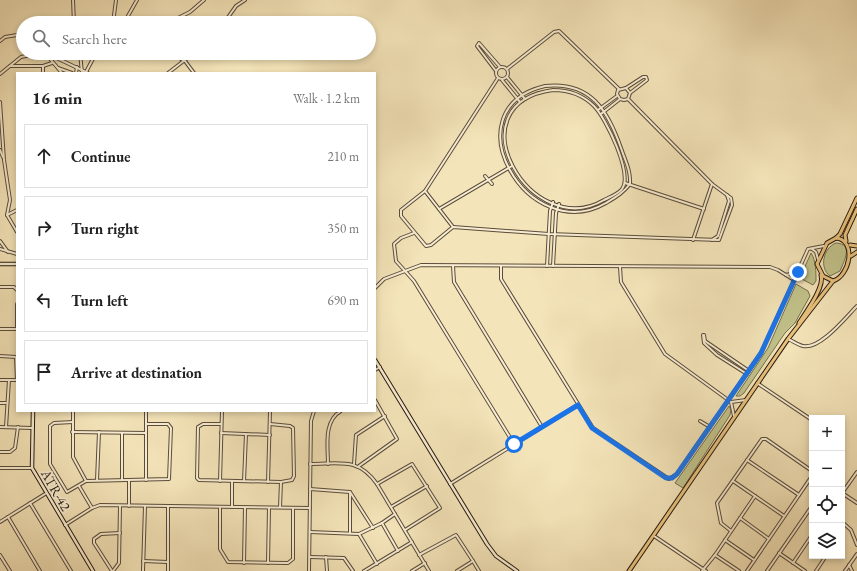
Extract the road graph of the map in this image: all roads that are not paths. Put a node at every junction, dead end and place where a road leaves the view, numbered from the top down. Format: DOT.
graph roads {
  1 [pos="72,0"];
  2 [pos="116,0"];
  3 [pos="137,0"];
  4 [pos="204,0"];
  5 [pos="238,0"];
  6 [pos="244,1"];
  7 [pos="73,16"];
  8 [pos="114,16"];
  9 [pos="128,16"];
  10 [pos="182,16"];
  11 [pos="229,16"];
  12 [pos="16,35"];
  13 [pos="0,41"];
  14 [pos="18,60"];
  15 [pos="51,60"];
  16 [pos="61,60"];
  17 [pos="81,60"];
  18 [pos="93,60"];
  19 [pos="185,60"];
  20 [pos="53,63"];
  21 [pos="10,66"];
  22 [pos="43,66"];
  23 [pos="58,67"];
  24 [pos="77,67"];
  25 [pos="500,67"];
  26 [pos="507,69"];
  27 [pos="82,71"];
  28 [pos="496,71"];
  29 [pos="43,72"];
  30 [pos="61,72"];
  31 [pos="70,72"];
  32 [pos="76,72"];
  33 [pos="87,72"];
  34 [pos="169,72"];
  35 [pos="193,72"];
  36 [pos="0,74"];
  37 [pos="508,77"];
  38 [pos="498,78"];
  39 [pos="0,79"];
  40 [pos="502,80"];
  41 [pos="626,88"];
  42 [pos="619,89"];
  43 [pos="630,93"];
  44 [pos="522,96"];
  45 [pos="617,96"];
  46 [pos="518,99"];
  47 [pos="525,99"];
  48 [pos="620,99"];
  49 [pos="628,99"];
  50 [pos="0,102"];
  51 [pos="520,102"];
  52 [pos="602,108"];
  53 [pos="598,110"];
  54 [pos="605,111"];
  55 [pos="601,114"];
  56 [pos="0,150"];
  57 [pos="4,160"];
  58 [pos="512,166"];
  59 [pos="507,168"];
  60 [pos="485,176"];
  61 [pos="488,180"];
  62 [pos="625,183"];
  63 [pos="492,184"];
  64 [pos="630,184"];
  65 [pos="712,184"];
  66 [pos="425,191"];
  67 [pos="857,198"];
  68 [pos="553,202"];
  69 [pos="559,204"];
  70 [pos="552,207"];
  71 [pos="557,208"];
  72 [pos="704,208"];
  73 [pos="439,209"];
  74 [pos="16,210"];
  75 [pos="857,210"];
  76 [pos="7,215"];
  77 [pos="453,227"];
  78 [pos="16,230"];
  79 [pos="414,233"];
  80 [pos="549,234"];
  81 [pos="555,234"];
  82 [pos="836,238"];
  83 [pos="693,240"];
  84 [pos="0,241"];
  85 [pos="847,242"];
  86 [pos="850,245"];
  87 [pos="824,246"];
  88 [pos="857,246"];
  89 [pos="0,249"];
  90 [pos="810,249"];
  91 [pos="8,252"];
  92 [pos="857,252"];
  93 [pos="16,254"];
  94 [pos="851,256"];
  95 [pos="818,259"];
  96 [pos="0,264"];
  97 [pos="16,264"];
  98 [pos="453,266"];
  99 [pos="501,266"];
  100 [pos="547,266"];
  101 [pos="553,266"];
  102 [pos="620,267"];
  103 [pos="406,270"];
  104 [pos="798,272"];
  105 [pos="820,272"];
  106 [pos="785,275"];
  107 [pos="794,280"];
  108 [pos="833,281"];
  109 [pos="0,287"];
  110 [pos="376,287"];
  111 [pos="16,289"];
  112 [pos="857,306"];
  113 [pos="0,329"];
  114 [pos="16,329"];
  115 [pos="789,338"];
  116 [pos="0,356"];
  117 [pos="376,361"];
  118 [pos="380,367"];
  119 [pos="376,369"];
  120 [pos="749,371"];
  121 [pos="747,374"];
  122 [pos="0,380"];
  123 [pos="9,380"];
  124 [pos="16,380"];
  125 [pos="758,383"];
  126 [pos="746,400"];
  127 [pos="730,401"];
  128 [pos="376,402"];
  129 [pos="0,403"];
  130 [pos="6,403"];
  131 [pos="578,405"];
  132 [pos="33,412"];
  133 [pos="73,412"];
  134 [pos="146,412"];
  135 [pos="222,412"];
  136 [pos="270,412"];
  137 [pos="314,412"];
  138 [pos="339,412"];
  139 [pos="385,416"];
  140 [pos="734,417"];
  141 [pos="809,418"];
  142 [pos="700,421"];
  143 [pos="73,422"];
  144 [pos="146,424"];
  145 [pos="221,424"];
  146 [pos="270,424"];
  147 [pos="0,427"];
  148 [pos="6,427"];
  149 [pos="710,427"];
  150 [pos="18,428"];
  151 [pos="32,428"];
  152 [pos="542,428"];
  153 [pos="72,432"];
  154 [pos="99,432"];
  155 [pos="122,433"];
  156 [pos="146,433"];
  157 [pos="221,433"];
  158 [pos="246,434"];
  159 [pos="270,435"];
  160 [pos="514,444"];
  161 [pos="0,452"];
  162 [pos="747,460"];
  163 [pos="310,464"];
  164 [pos="328,464"];
  165 [pos="354,464"];
  166 [pos="359,466"];
  167 [pos="0,468"];
  168 [pos="32,468"];
  169 [pos="809,469"];
  170 [pos="857,472"];
  171 [pos="856,475"];
  172 [pos="97,480"];
  173 [pos="122,480"];
  174 [pos="129,480"];
  175 [pos="146,480"];
  176 [pos="809,480"];
  177 [pos="86,481"];
  178 [pos="220,481"];
  179 [pos="232,481"];
  180 [pos="244,481"];
  181 [pos="732,481"];
  182 [pos="268,482"];
  183 [pos="280,482"];
  184 [pos="377,484"];
  185 [pos="450,484"];
  186 [pos="79,486"];
  187 [pos="427,486"];
  188 [pos="310,489"];
  189 [pos="845,489"];
  190 [pos="350,492"];
  191 [pos="46,494"];
  192 [pos="799,495"];
  193 [pos="845,495"];
  194 [pos="755,496"];
  195 [pos="30,503"];
  196 [pos="857,503"];
  197 [pos="120,506"];
  198 [pos="129,506"];
  199 [pos="145,506"];
  200 [pos="168,506"];
  201 [pos="220,507"];
  202 [pos="232,507"];
  203 [pos="246,507"];
  204 [pos="391,507"];
  205 [pos="92,508"];
  206 [pos="269,508"];
  207 [pos="280,508"];
  208 [pos="293,508"];
  209 [pos="310,508"];
  210 [pos="809,510"];
  211 [pos="395,514"];
  212 [pos="784,516"];
  213 [pos="8,517"];
  214 [pos="740,518"];
  215 [pos="0,522"];
  216 [pos="382,522"];
  217 [pos="843,523"];
  218 [pos="65,525"];
  219 [pos="373,528"];
  220 [pos="405,530"];
  221 [pos="731,531"];
  222 [pos="310,532"];
  223 [pos="120,533"];
  224 [pos="350,533"];
  225 [pos="359,534"];
  226 [pos="654,536"];
  227 [pos="769,539"];
  228 [pos="809,539"];
  229 [pos="725,540"];
  230 [pos="412,542"];
  231 [pos="857,545"];
  232 [pos="398,550"];
  233 [pos="779,553"];
  234 [pos="857,554"];
  235 [pos="0,555"];
  236 [pos="420,555"];
  237 [pos="715,555"];
  238 [pos="310,557"];
  239 [pos="326,557"];
  240 [pos="824,559"];
  241 [pos="754,560"];
  242 [pos="143,561"];
  243 [pos="473,561"];
  244 [pos="168,562"];
  245 [pos="244,563"];
  246 [pos="268,563"];
  247 [pos="793,563"];
  248 [pos="377,564"];
  249 [pos="425,564"];
  250 [pos="849,565"];
  251 [pos="704,570"];
  252 [pos="10,571"];
  253 [pos="40,571"];
  254 [pos="71,571"];
  255 [pos="93,571"];
  256 [pos="113,571"];
  257 [pos="143,571"];
  258 [pos="168,571"];
  259 [pos="309,571"];
  260 [pos="327,571"];
  261 [pos="353,571"];
  262 [pos="364,571"];
  263 [pos="412,571"];
  264 [pos="429,571"];
  265 [pos="456,571"];
  266 [pos="479,571"];
  267 [pos="517,571"];
  268 [pos="629,571"];
  269 [pos="739,571"];
  270 [pos="747,571"];
  271 [pos="767,571"];
  272 [pos="805,571"];
  273 [pos="816,571"];
  274 [pos="845,571"];
  275 [pos="852,571"];
  1 -- 7 [label="street"];
  2 -- 8 [label="street"];
  3 -- 9 [label="street"];
  4 -- 10 [label="street"];
  5 -- 6 [label="street"];
  6 -- 11 [label="street"];
  12 -- 13 [label="street"];
  14 -- 21 [label="street"];
  15 -- 20 [label="street"];
  16 -- 24 [label="street"];
  17 -- 27 [label="street"];
  18 -- 33 [label="street"];
  19 -- 34 [label="street"];
  19 -- 35 [label="street"];
  20 -- 22 [label="street"];
  20 -- 23 [label="street"];
  21 -- 22 [label="street"];
  21 -- 36 [label="street"];
  22 -- 29 [label="street"];
  23 -- 30 [label="street"];
  23 -- 31 [label="street"];
  24 -- 27 [label="street"];
  24 -- 32 [label="street"];
  25 -- 26 [label="street"];
  25 -- 28 [label="street"];
  25 -- 28 [label="street"];
  26 -- 37 [label="street"];
  26 -- 42 [label="street"];
  27 -- 33 [label="street"];
  28 -- 38 [label="street"];
  36 -- 39 [label="street"];
  37 -- 40 [label="street"];
  37 -- 44 [label="street"];
  38 -- 40 [label="street"];
  38 -- 66 [label="street"];
  40 -- 46 [label="street"];
  41 -- 42 [label="street"];
  41 -- 43 [label="street"];
  41 -- 43 [label="street"];
  42 -- 45 [label="street"];
  43 -- 49 [label="street"];
  44 -- 46 [label="street"];
  44 -- 47 [label="street"];
  44 -- 52 [label="street"];
  45 -- 48 [label="street"];
  45 -- 52 [label="street"];
  46 -- 51 [label="street"];
  46 -- 59 [label="street"];
  47 -- 51 [label="street"];
  47 -- 53 [label="street"];
  48 -- 49 [label="street"];
  48 -- 54 [label="street"];
  49 -- 65 [label="street"];
  50 -- 57 [label="street"];
  51 -- 58 [label="street"];
  52 -- 53 [label="street"];
  52 -- 54 [label="street"];
  53 -- 55 [label="street"];
  54 -- 55 [label="street"];
  54 -- 64 [label="street"];
  55 -- 62 [label="street"];
  56 -- 57 [label="street"];
  57 -- 76 [label="street"];
  58 -- 59 [label="street"];
  58 -- 68 [label="street"];
  59 -- 61 [label="street"];
  59 -- 70 [label="street"];
  60 -- 61 [label="street"];
  61 -- 63 [label="street"];
  61 -- 73 [label="street"];
  62 -- 64 [label="street"];
  62 -- 69 [label="street"];
  64 -- 71 [label="street"];
  64 -- 72 [label="street"];
  65 -- 72 [label="street"];
  65 -- 83 [label="street"];
  66 -- 73 [label="street"];
  66 -- 79 [label="street"];
  67 -- 82 [label="main road"];
  68 -- 69 [label="street"];
  68 -- 70 [label="street"];
  69 -- 71 [label="street"];
  70 -- 71 [label="street"];
  70 -- 80 [label="street"];
  71 -- 81 [label="street"];
  72 -- 83 [label="street"];
  73 -- 77 [label="street"];
  74 -- 76 [label="street"];
  75 -- 85 [label="main road"];
  76 -- 78 [label="street"];
  77 -- 79 [label="street"];
  77 -- 80 [label="street"];
  79 -- 103 [label="street"];
  80 -- 81 [label="street"];
  80 -- 100 [label="street"];
  81 -- 83 [label="street"];
  81 -- 101 [label="street"];
  82 -- 85 [label="main road"];
  82 -- 87 [label="main road"];
  84 -- 91 [label="street"];
  85 -- 86 [label="main road"];
  86 -- 88 [label="main road"];
  86 -- 94 [label="main road"];
  87 -- 90 [label="street"];
  87 -- 95 [label="main road"];
  89 -- 91 [label="street"];
  90 -- 95 [label="street"];
  90 -- 104 [label="street"];
  91 -- 93 [label="street"];
  92 -- 94 [label="main road"];
  94 -- 108 [label="main road"];
  95 -- 105 [label="main road"];
  96 -- 97 [label="main road"];
  98 -- 99 [label="street"];
  98 -- 103 [label="street"];
  98 -- 152 [label="street"];
  99 -- 100 [label="street"];
  99 -- 131 [label="street"];
  100 -- 101 [label="street"];
  101 -- 102 [label="street"];
  102 -- 106 [label="street"];
  102 -- 127 [label="street"];
  103 -- 110 [label="street"];
  103 -- 160 [label="street"];
  104 -- 106 [label="street"];
  104 -- 107 [label="street"];
  105 -- 108 [label="main road"];
  105 -- 115 [label="main road"];
  106 -- 107 [label="street"];
  107 -- 120 [label="street"];
  108 -- 115 [label="main road"];
  109 -- 111 [label="street"];
  112 -- 115 [label="street"];
  113 -- 114 [label="street"];
  115 -- 125 [label="main road"];
  116 -- 124 [label="street"];
  117 -- 118 [label="main road"];
  118 -- 119 [label="street"];
  118 -- 185 [label="main road"];
  120 -- 121 [label="street"];
  120 -- 121 [label="street"];
  121 -- 127 [label="street"];
  122 -- 123 [label="street"];
  123 -- 124 [label="street"];
  123 -- 130 [label="street"];
  125 -- 126 [label="main road"];
  125 -- 141 [label="street"];
  126 -- 127 [label="street"];
  126 -- 140 [label="main road"];
  127 -- 140 [label="street"];
  127 -- 149 [label="street"];
  128 -- 139 [label="street"];
  129 -- 130 [label="street"];
  130 -- 148 [label="street"];
  131 -- 149 [label="street"];
  131 -- 152 [label="street"];
  132 -- 151 [label="main road, ATR-42"];
  133 -- 143 [label="street"];
  134 -- 144 [label="street"];
  135 -- 145 [label="street"];
  136 -- 146 [label="street"];
  137 -- 163 [label="street"];
  138 -- 164 [label="street"];
  139 -- 165 [label="street"];
  139 -- 166 [label="street"];
  140 -- 226 [label="main road"];
  142 -- 149 [label="street"];
  143 -- 153 [label="street"];
  143 -- 186 [label="street"];
  144 -- 156 [label="street"];
  144 -- 175 [label="street"];
  145 -- 157 [label="street"];
  145 -- 178 [label="street"];
  146 -- 159 [label="street"];
  146 -- 183 [label="street"];
  147 -- 148 [label="street"];
  148 -- 150 [label="street"];
  150 -- 151 [label="street"];
  150 -- 161 [label="street"];
  151 -- 168 [label="main road, ATR-42"];
  152 -- 160 [label="street"];
  153 -- 154 [label="street"];
  153 -- 177 [label="street"];
  154 -- 155 [label="street"];
  154 -- 172 [label="street"];
  155 -- 156 [label="street"];
  155 -- 173 [label="street"];
  156 -- 175 [label="street"];
  157 -- 158 [label="street"];
  157 -- 178 [label="street"];
  158 -- 159 [label="street"];
  158 -- 180 [label="street"];
  159 -- 182 [label="street"];
  160 -- 185 [label="street"];
  162 -- 169 [label="street"];
  162 -- 181 [label="street"];
  162 -- 192 [label="street"];
  163 -- 164 [label="street"];
  163 -- 188 [label="street"];
  164 -- 165 [label="street"];
  165 -- 166 [label="street"];
  166 -- 184 [label="street"];
  167 -- 168 [label="street"];
  168 -- 191 [label="main road, ATR-42"];
  170 -- 171 [label="street"];
  171 -- 189 [label="street"];
  172 -- 173 [label="street"];
  172 -- 177 [label="street"];
  173 -- 174 [label="street"];
  174 -- 175 [label="street"];
  174 -- 198 [label="street"];
  176 -- 192 [label="street"];
  177 -- 186 [label="street"];
  178 -- 179 [label="street"];
  179 -- 180 [label="street"];
  179 -- 202 [label="street"];
  180 -- 182 [label="street"];
  181 -- 194 [label="street"];
  181 -- 221 [label="street"];
  182 -- 183 [label="street"];
  183 -- 207 [label="street"];
  184 -- 187 [label="street"];
  184 -- 204 [label="street"];
  185 -- 267 [label="main road"];
  186 -- 205 [label="street"];
  187 -- 204 [label="street"];
  187 -- 220 [label="street"];
  188 -- 190 [label="street"];
  188 -- 209 [label="street"];
  190 -- 219 [label="street"];
  190 -- 224 [label="street"];
  191 -- 195 [label="street"];
  191 -- 218 [label="main road, ATR-42"];
  192 -- 212 [label="street"];
  193 -- 196 [label="street"];
  194 -- 212 [label="street"];
  194 -- 214 [label="street"];
  195 -- 213 [label="street"];
  195 -- 254 [label="street"];
  197 -- 198 [label="street"];
  197 -- 205 [label="street"];
  197 -- 223 [label="street"];
  198 -- 199 [label="street"];
  199 -- 200 [label="street"];
  199 -- 242 [label="street"];
  200 -- 201 [label="street"];
  200 -- 244 [label="street"];
  201 -- 202 [label="street"];
  201 -- 245 [label="street"];
  202 -- 203 [label="street"];
  203 -- 206 [label="street"];
  203 -- 245 [label="street"];
  204 -- 211 [label="street"];
  205 -- 218 [label="street"];
  206 -- 207 [label="street"];
  206 -- 246 [label="street"];
  207 -- 208 [label="street"];
  208 -- 209 [label="street"];
  208 -- 246 [label="street"];
  209 -- 222 [label="street"];
  210 -- 233 [label="street"];
  211 -- 216 [label="street"];
  211 -- 220 [label="street"];
  212 -- 227 [label="street"];
  213 -- 215 [label="street"];
  213 -- 253 [label="street"];
  214 -- 221 [label="street"];
  214 -- 227 [label="street"];
  216 -- 219 [label="street"];
  216 -- 232 [label="street"];
  217 -- 231 [label="street"];
  218 -- 255 [label="main road, ATR-42"];
  219 -- 225 [label="street"];
  220 -- 230 [label="street"];
  221 -- 229 [label="street"];
  222 -- 224 [label="street"];
  222 -- 238 [label="street"];
  223 -- 256 [label="street"];
  223 -- 256 [label="street"];
  224 -- 225 [label="street"];
  225 -- 248 [label="street"];
  226 -- 251 [label="street"];
  226 -- 268 [label="main road"];
  227 -- 241 [label="street"];
  228 -- 247 [label="street"];
  229 -- 237 [label="street"];
  229 -- 241 [label="street"];
  230 -- 232 [label="street"];
  230 -- 236 [label="street"];
  232 -- 248 [label="street"];
  233 -- 247 [label="street"];
  233 -- 271 [label="street"];
  234 -- 250 [label="street"];
  235 -- 252 [label="street"];
  236 -- 243 [label="street"];
  236 -- 249 [label="street"];
  237 -- 251 [label="street"];
  237 -- 269 [label="street"];
  238 -- 239 [label="street"];
  238 -- 259 [label="street"];
  239 -- 260 [label="street"];
  239 -- 261 [label="street"];
  240 -- 273 [label="street"];
  241 -- 270 [label="street"];
  242 -- 244 [label="street"];
  242 -- 257 [label="street"];
  243 -- 265 [label="street"];
  243 -- 266 [label="street"];
  244 -- 258 [label="street"];
  245 -- 246 [label="street"];
  247 -- 272 [label="street"];
  248 -- 262 [label="street"];
  249 -- 263 [label="street"];
  249 -- 264 [label="street"];
  250 -- 274 [label="street"];
  250 -- 275 [label="street"];
}
